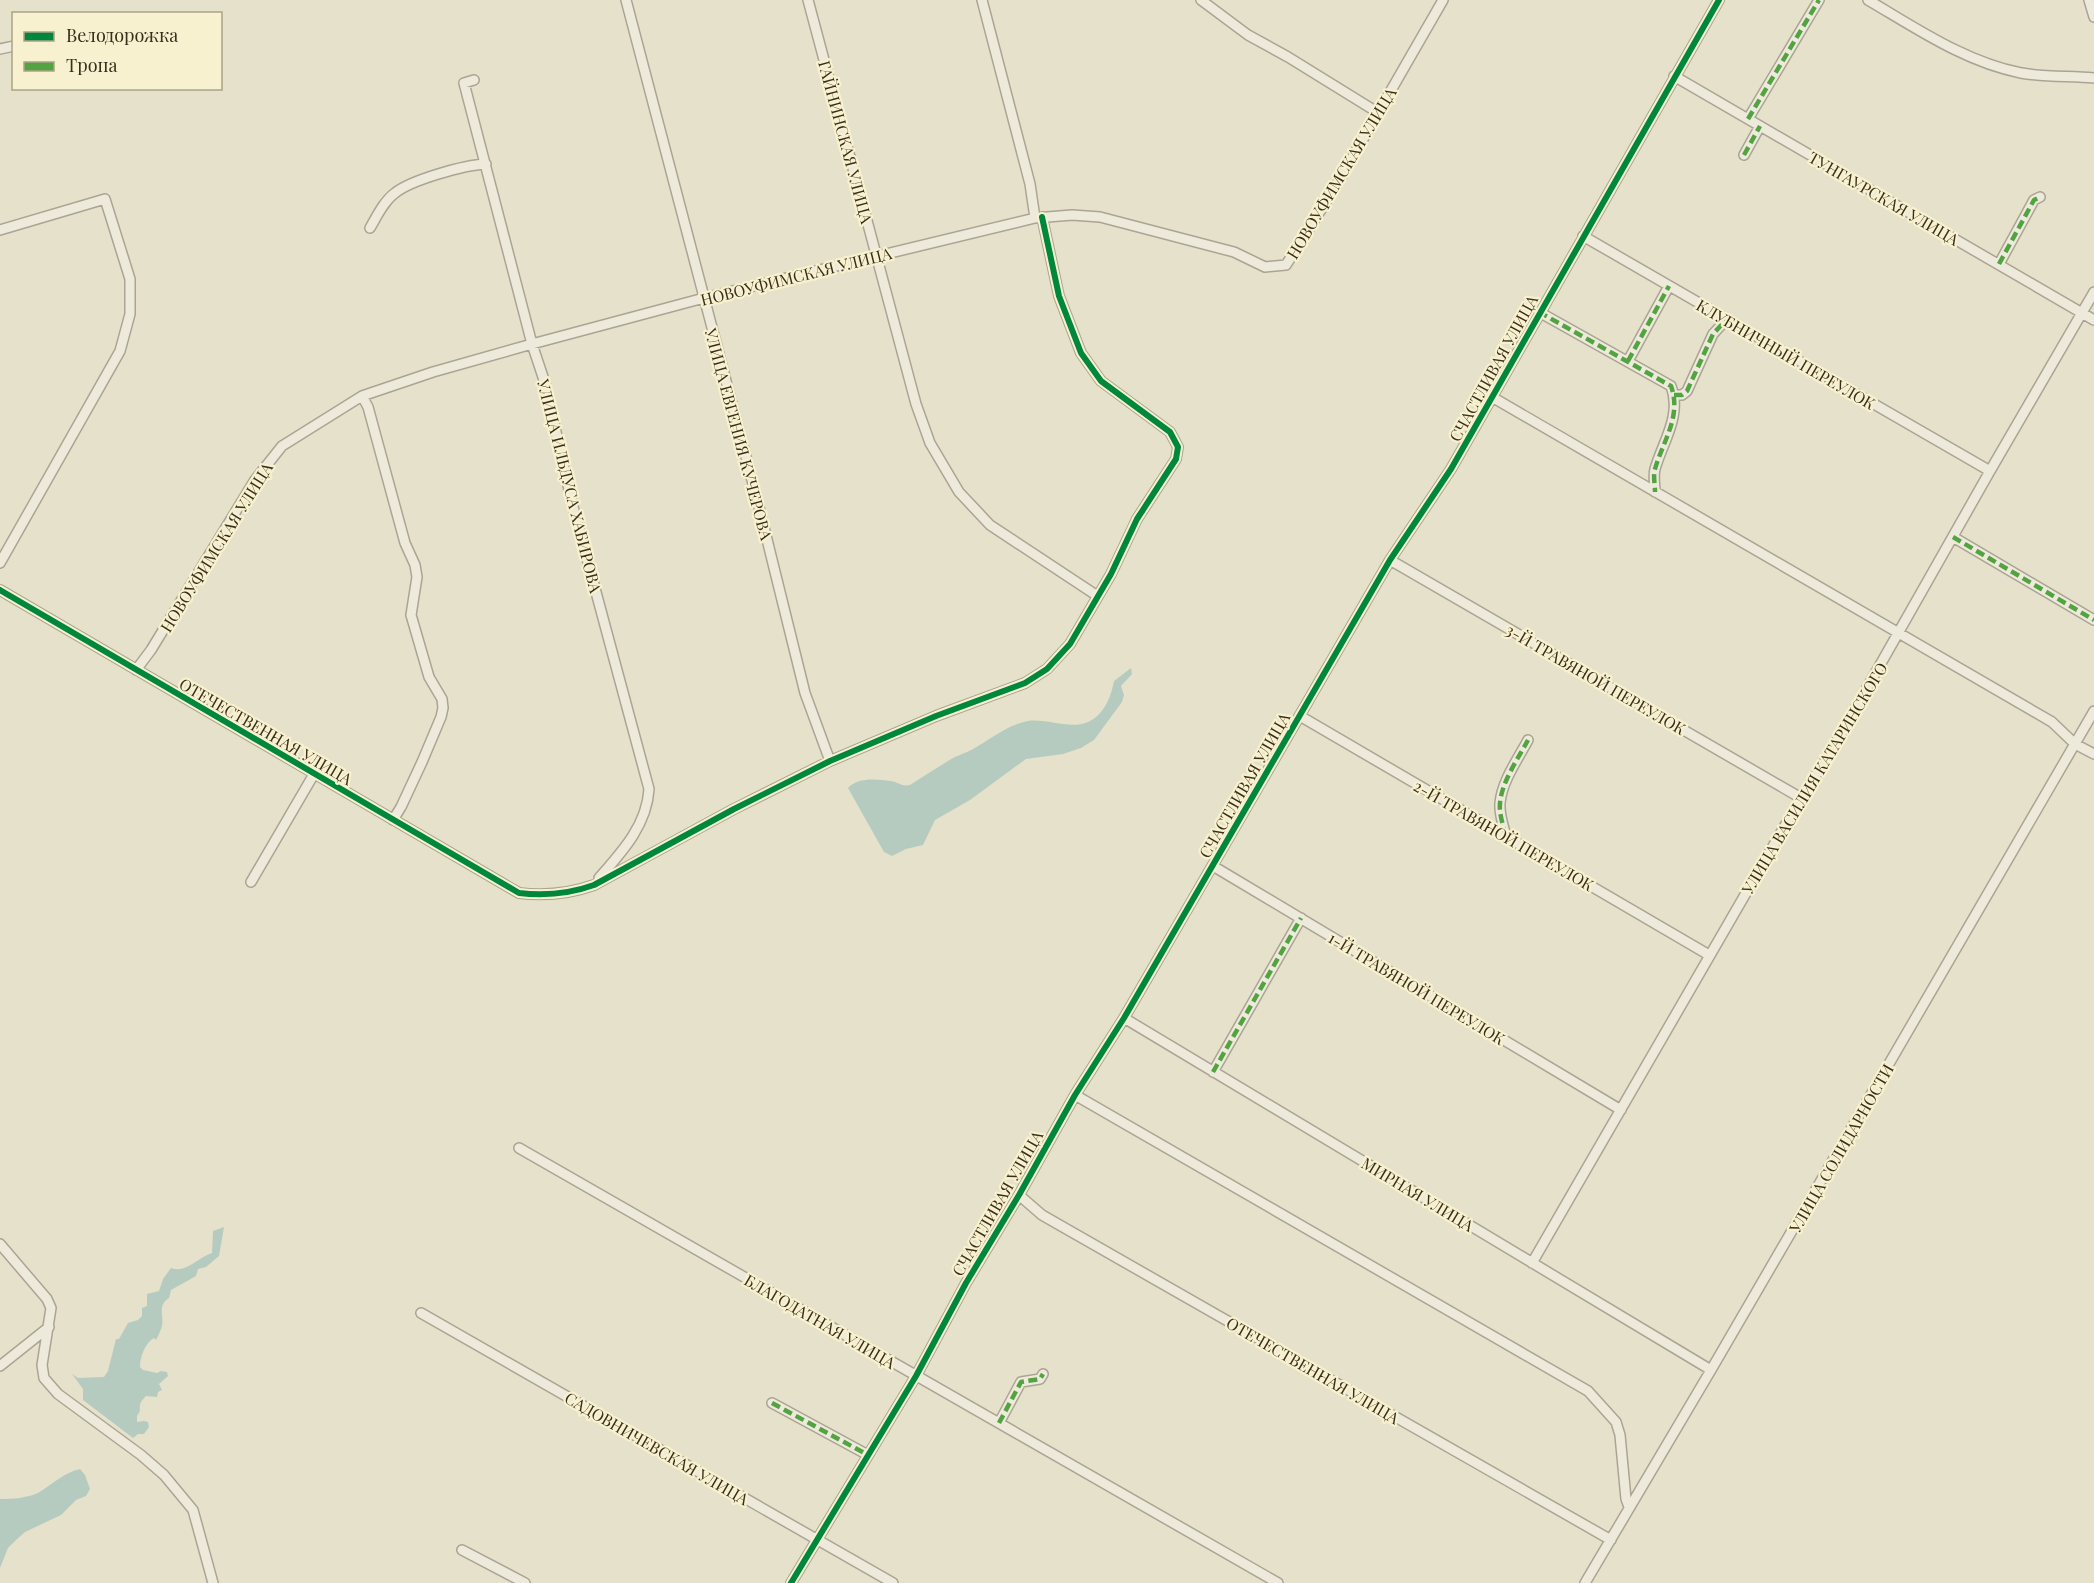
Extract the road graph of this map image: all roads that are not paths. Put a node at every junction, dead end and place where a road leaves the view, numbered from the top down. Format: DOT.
graph roads {
  1 [pos="626,0"];
  2 [pos="808,0"];
  3 [pos="982,0"];
  4 [pos="1201,0"];
  5 [pos="1443,0"];
  6 [pos="1719,0"];
  7 [pos="1819,0"];
  8 [pos="1868,0"];
  9 [pos="2089,0"];
  10 [pos="2094,17"];
  11 [pos="1674,76"];
  12 [pos="2094,78"];
  13 [pos="474,80"];
  14 [pos="1377,112"];
  15 [pos="1748,119"];
  16 [pos="1760,126"];
  17 [pos="1744,155"];
  18 [pos="486,164"];
  19 [pos="2040,197"];
  20 [pos="1038,218"];
  21 [pos="370,228"];
  22 [pos="0,230"];
  23 [pos="1583,236"];
  24 [pos="876,255"];
  25 [pos="1999,264"];
  26 [pos="1669,286"];
  27 [pos="2094,292"];
  28 [pos="704,298"];
  29 [pos="1539,312"];
  30 [pos="2083,313"];
  31 [pos="2094,320"];
  32 [pos="1731,321"];
  33 [pos="532,344"];
  34 [pos="1628,361"];
  35 [pos="1674,395"];
  36 [pos="362,396"];
  37 [pos="1492,397"];
  38 [pos="1990,471"];
  39 [pos="1655,492"];
  40 [pos="1953,537"];
  41 [pos="1390,560"];
  42 [pos="0,563"];
  43 [pos="0,590"];
  44 [pos="1096,595"];
  45 [pos="2094,620"];
  46 [pos="1899,635"];
  47 [pos="136,670"];
  48 [pos="2094,711"];
  49 [pos="1300,716"];
  50 [pos="1528,740"];
  51 [pos="2075,744"];
  52 [pos="2094,754"];
  53 [pos="830,761"];
  54 [pos="314,774"];
  55 [pos="1801,798"];
  56 [pos="393,820"];
  57 [pos="1506,836"];
  58 [pos="1213,866"];
  59 [pos="251,882"];
  60 [pos="594,885"];
  61 [pos="1301,918"];
  62 [pos="1709,955"];
  63 [pos="1124,1018"];
  64 [pos="1213,1072"];
  65 [pos="1075,1095"];
  66 [pos="1621,1110"];
  67 [pos="519,1148"];
  68 [pos="1019,1195"];
  69 [pos="0,1244"];
  70 [pos="1532,1263"];
  71 [pos="421,1313"];
  72 [pos="49,1328"];
  73 [pos="0,1366"];
  74 [pos="1711,1370"];
  75 [pos="1043,1374"];
  76 [pos="916,1376"];
  77 [pos="772,1403"];
  78 [pos="999,1423"];
  79 [pos="868,1455"];
  80 [pos="1629,1507"];
  81 [pos="817,1539"];
  82 [pos="1611,1540"];
  83 [pos="462,1550"];
  84 [pos="213,1583"];
  85 [pos="525,1583"];
  86 [pos="791,1583"];
  87 [pos="893,1583"];
  88 [pos="1278,1583"];
  89 [pos="1585,1583"];
  1 -- 28 [label="street, УЛИЦА ЕВГЕНИЯ КУЧЕРОВА"];
  2 -- 24 [label="street, ГАЙНИНСКАЯ УЛИЦА"];
  3 -- 20 [label="street"];
  4 -- 14 [label="street"];
  5 -- 14 [label="street, НОВОУФИМСКАЯ УЛИЦА"];
  6 -- 11 [label="street, СЧАСТЛИВАЯ УЛИЦА"];
  7 -- 15 [label="street"];
  8 -- 12 [label="street"];
  9 -- 10 [label="street"];
  11 -- 15 [label="street, ТУНГАУРСКАЯ УЛИЦА"];
  11 -- 23 [label="street, СЧАСТЛИВАЯ УЛИЦА"];
  13 -- 18 [label="street, УЛИЦА ИЛЬДУСА ХАБИРОВА"];
  14 -- 20 [label="street, НОВОУФИМСКАЯ УЛИЦА"];
  15 -- 16 [label="street, ТУНГАУРСКАЯ УЛИЦА"];
  16 -- 17 [label="street"];
  16 -- 25 [label="street, ТУНГАУРСКАЯ УЛИЦА"];
  18 -- 21 [label="street"];
  18 -- 33 [label="street, УЛИЦА ИЛЬДУСА ХАБИРОВА"];
  19 -- 25 [label="street"];
  20 -- 24 [label="street, НОВОУФИМСКАЯ УЛИЦА"];
  20 -- 44 [label="street"];
  22 -- 42 [label="street"];
  23 -- 26 [label="street, КЛУБНИЧНЫЙ ПЕРЕУЛОК"];
  23 -- 29 [label="street, СЧАСТЛИВАЯ УЛИЦА"];
  24 -- 28 [label="street, НОВОУФИМСКАЯ УЛИЦА"];
  24 -- 44 [label="street, ГАЙНИНСКАЯ УЛИЦА"];
  25 -- 30 [label="street, ТУНГАУРСКАЯ УЛИЦА"];
  26 -- 32 [label="street, КЛУБНИЧНЫЙ ПЕРЕУЛОК"];
  26 -- 34 [label="street"];
  27 -- 30 [label="street, УЛИЦА ВАСИЛИЯ КАТАРИНСКОГО"];
  28 -- 33 [label="street, НОВОУФИМСКАЯ УЛИЦА"];
  28 -- 53 [label="street, УЛИЦА ЕВГЕНИЯ КУЧЕРОВА"];
  29 -- 34 [label="street"];
  29 -- 37 [label="street, СЧАСТЛИВАЯ УЛИЦА"];
  30 -- 31 [label="street, ТУНГАУРСКАЯ УЛИЦА"];
  30 -- 38 [label="street, УЛИЦА ВАСИЛИЯ КАТАРИНСКОГО"];
  32 -- 35 [label="street"];
  32 -- 38 [label="street, КЛУБНИЧНЫЙ ПЕРЕУЛОК"];
  33 -- 36 [label="street, НОВОУФИМСКАЯ УЛИЦА"];
  33 -- 60 [label="street, УЛИЦА ИЛЬДУСА ХАБИРОВА"];
  34 -- 35 [label="street"];
  35 -- 39 [label="street"];
  36 -- 47 [label="street, НОВОУФИМСКАЯ УЛИЦА"];
  36 -- 56 [label="street"];
  37 -- 39 [label="street"];
  37 -- 41 [label="street, СЧАСТЛИВАЯ УЛИЦА"];
  38 -- 40 [label="street, УЛИЦА ВАСИЛИЯ КАТАРИНСКОГО"];
  39 -- 46 [label="street"];
  40 -- 45 [label="street"];
  40 -- 46 [label="street, УЛИЦА ВАСИЛИЯ КАТАРИНСКОГО"];
  41 -- 49 [label="street, СЧАСТЛИВАЯ УЛИЦА"];
  41 -- 55 [label="street, 3-Й ТРАВЯНОЙ ПЕРЕУЛОК"];
  43 -- 47 [label="street, ОТЕЧЕСТВЕННАЯ УЛИЦА"];
  44 -- 53 [label="street"];
  46 -- 51 [label="street"];
  46 -- 55 [label="street, УЛИЦА ВАСИЛИЯ КАТАРИНСКОГО"];
  47 -- 54 [label="street, ОТЕЧЕСТВЕННАЯ УЛИЦА"];
  48 -- 51 [label="street, УЛИЦА СОЛИДАРНОСТИ"];
  49 -- 57 [label="street, 2-Й ТРАВЯНОЙ ПЕРЕУЛОК"];
  49 -- 58 [label="street, СЧАСТЛИВАЯ УЛИЦА"];
  50 -- 57 [label="street"];
  51 -- 52 [label="street"];
  51 -- 74 [label="street, УЛИЦА СОЛИДАРНОСТИ"];
  53 -- 60 [label="street"];
  54 -- 56 [label="street, ОТЕЧЕСТВЕННАЯ УЛИЦА"];
  54 -- 59 [label="street"];
  55 -- 62 [label="street, УЛИЦА ВАСИЛИЯ КАТАРИНСКОГО"];
  56 -- 60 [label="street, ОТЕЧЕСТВЕННАЯ УЛИЦА"];
  57 -- 62 [label="street, 2-Й ТРАВЯНОЙ ПЕРЕУЛОК"];
  58 -- 61 [label="street, 1-Й ТРАВЯНОЙ ПЕРЕУЛОК"];
  58 -- 63 [label="street, СЧАСТЛИВАЯ УЛИЦА"];
  61 -- 64 [label="street"];
  61 -- 66 [label="street, 1-Й ТРАВЯНОЙ ПЕРЕУЛОК"];
  62 -- 66 [label="street, УЛИЦА ВАСИЛИЯ КАТАРИНСКОГО"];
  63 -- 64 [label="street, МИРНАЯ УЛИЦА"];
  63 -- 65 [label="street, СЧАСТЛИВАЯ УЛИЦА"];
  64 -- 70 [label="street, МИРНАЯ УЛИЦА"];
  65 -- 68 [label="street, СЧАСТЛИВАЯ УЛИЦА"];
  65 -- 80 [label="street"];
  66 -- 70 [label="street, УЛИЦА ВАСИЛИЯ КАТАРИНСКОГО"];
  67 -- 76 [label="street, БЛАГОДАТНАЯ УЛИЦА"];
  68 -- 76 [label="street, СЧАСТЛИВАЯ УЛИЦА"];
  68 -- 82 [label="street, ОТЕЧЕСТВЕННАЯ УЛИЦА"];
  69 -- 72 [label="street"];
  70 -- 74 [label="street, МИРНАЯ УЛИЦА"];
  71 -- 81 [label="street, САДОВНИЧЕВСКАЯ УЛИЦА"];
  72 -- 73 [label="street"];
  72 -- 84 [label="street"];
  74 -- 80 [label="street, УЛИЦА СОЛИДАРНОСТИ"];
  75 -- 78 [label="street"];
  76 -- 78 [label="street, БЛАГОДАТНАЯ УЛИЦА"];
  76 -- 79 [label="street, СЧАСТЛИВАЯ УЛИЦА"];
  77 -- 79 [label="street"];
  78 -- 88 [label="street, БЛАГОДАТНАЯ УЛИЦА"];
  79 -- 81 [label="street, СЧАСТЛИВАЯ УЛИЦА"];
  80 -- 82 [label="street, УЛИЦА СОЛИДАРНОСТИ"];
  81 -- 86 [label="street, СЧАСТЛИВАЯ УЛИЦА"];
  81 -- 87 [label="street, САДОВНИЧЕВСКАЯ УЛИЦА"];
  82 -- 89 [label="street, УЛИЦА СОЛИДАРНОСТИ"];
  83 -- 85 [label="street"];
}
